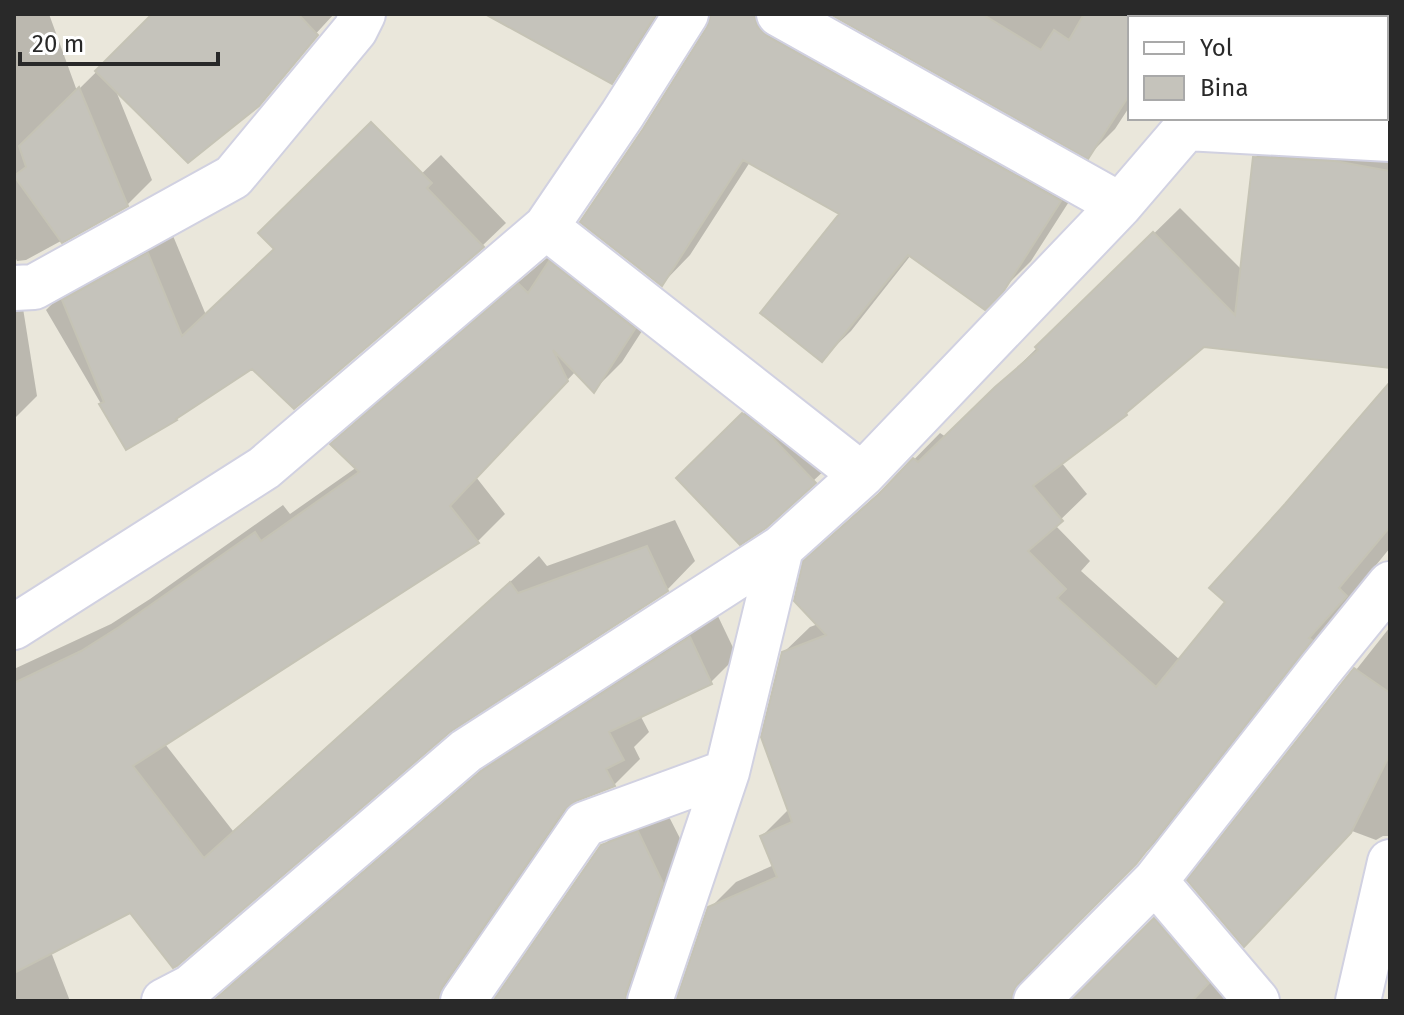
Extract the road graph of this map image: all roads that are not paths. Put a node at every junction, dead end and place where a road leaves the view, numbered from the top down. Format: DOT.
graph roads {
  1 [pos="363,14"];
  2 [pos="686,14"];
  3 [pos="779,14"];
  4 [pos="1189,123"];
  5 [pos="1390,139"];
  6 [pos="1120,205"];
  7 [pos="546,227"];
  8 [pos="14,288"];
  9 [pos="862,475"];
  10 [pos="781,548"];
  11 [pos="1390,584"];
  12 [pos="14,627"];
  13 [pos="727,772"];
  14 [pos="1390,862"];
  15 [pos="1155,881"];
  16 [pos="164,1001"];
  17 [pos="463,1001"];
  18 [pos="650,1001"];
  19 [pos="1036,1001"];
  20 [pos="1257,1001"];
  21 [pos="1358,1001"];
  1 -- 8 [label="street"];
  2 -- 7 [label="street"];
  3 -- 6 [label="street"];
  4 -- 5 [label="street"];
  4 -- 6 [label="street"];
  6 -- 9 [label="street"];
  7 -- 9 [label="street"];
  7 -- 12 [label="street"];
  9 -- 10 [label="street"];
  10 -- 13 [label="street"];
  10 -- 16 [label="street"];
  11 -- 15 [label="street"];
  13 -- 17 [label="street"];
  13 -- 18 [label="street"];
  14 -- 21 [label="street"];
  15 -- 19 [label="street"];
  15 -- 20 [label="street"];
}
